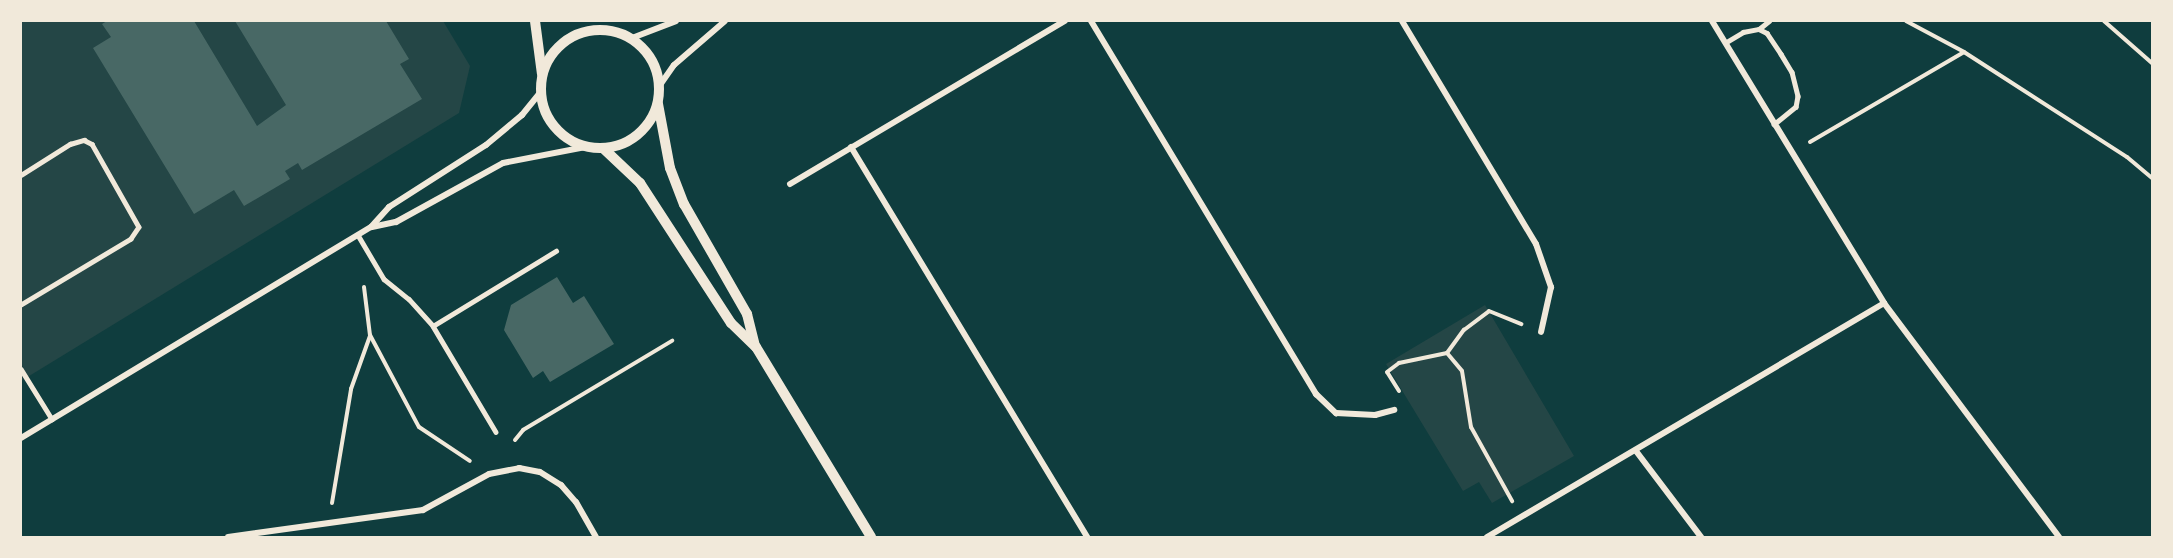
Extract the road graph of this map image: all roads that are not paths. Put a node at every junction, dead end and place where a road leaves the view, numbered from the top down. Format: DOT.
graph roads {
  1 [pos="535,21"];
  2 [pos="600,21"];
  3 [pos="676,21"];
  4 [pos="725,21"];
  5 [pos="1065,21"];
  6 [pos="1091,21"];
  7 [pos="1401,21"];
  8 [pos="1712,21"];
  9 [pos="1769,21"];
  10 [pos="1758,29"];
  11 [pos="615,30"];
  12 [pos="632,38"];
  13 [pos="1725,43"];
  14 [pos="542,74"];
  15 [pos="660,85"];
  16 [pos="540,93"];
  17 [pos="658,103"];
  18 [pos="1774,125"];
  19 [pos="585,147"];
  20 [pos="851,147"];
  21 [pos="604,149"];
  22 [pos="21,175"];
  23 [pos="790,184"];
  24 [pos="371,227"];
  25 [pos="358,235"];
  26 [pos="556,251"];
  27 [pos="1884,303"];
  28 [pos="21,306"];
  29 [pos="433,326"];
  30 [pos="1541,332"];
  31 [pos="756,347"];
  32 [pos="21,369"];
  33 [pos="1394,410"];
  34 [pos="52,419"];
  35 [pos="495,432"];
  36 [pos="21,438"];
  37 [pos="1636,451"];
  38 [pos="281,530"];
  39 [pos="228,537"];
  40 [pos="285,537"];
  41 [pos="596,537"];
  42 [pos="871,537"];
  43 [pos="1087,537"];
  44 [pos="1486,537"];
  45 [pos="1701,537"];
  46 [pos="2059,537"];
  1 -- 14 [label="street"];
  2 -- 11 [label="street"];
  3 -- 12 [label="street"];
  4 -- 15 [label="street"];
  5 -- 20 [label="street"];
  6 -- 33 [label="street"];
  7 -- 30 [label="street"];
  8 -- 13 [label="street"];
  9 -- 10 [label="lane"];
  10 -- 13 [label="lane"];
  10 -- 18 [label="lane"];
  11 -- 12 [label="street"];
  11 -- 14 [label="street"];
  12 -- 15 [label="street"];
  13 -- 18 [label="street"];
  14 -- 16 [label="street"];
  15 -- 17 [label="street"];
  16 -- 19 [label="street"];
  16 -- 24 [label="street"];
  17 -- 21 [label="street"];
  17 -- 31 [label="street"];
  18 -- 27 [label="street"];
  19 -- 21 [label="street"];
  19 -- 24 [label="street"];
  20 -- 23 [label="street"];
  20 -- 43 [label="street"];
  21 -- 31 [label="street"];
  22 -- 28 [label="lane"];
  24 -- 25 [label="street"];
  25 -- 29 [label="lane"];
  25 -- 34 [label="street"];
  26 -- 29 [label="lane"];
  27 -- 37 [label="street"];
  27 -- 46 [label="street"];
  29 -- 35 [label="lane"];
  31 -- 42 [label="street"];
  32 -- 34 [label="lane"];
  34 -- 36 [label="street"];
  37 -- 44 [label="street"];
  37 -- 45 [label="street"];
  38 -- 39 [label="street"];
  38 -- 40 [label="street"];
  38 -- 41 [label="street"];
}
